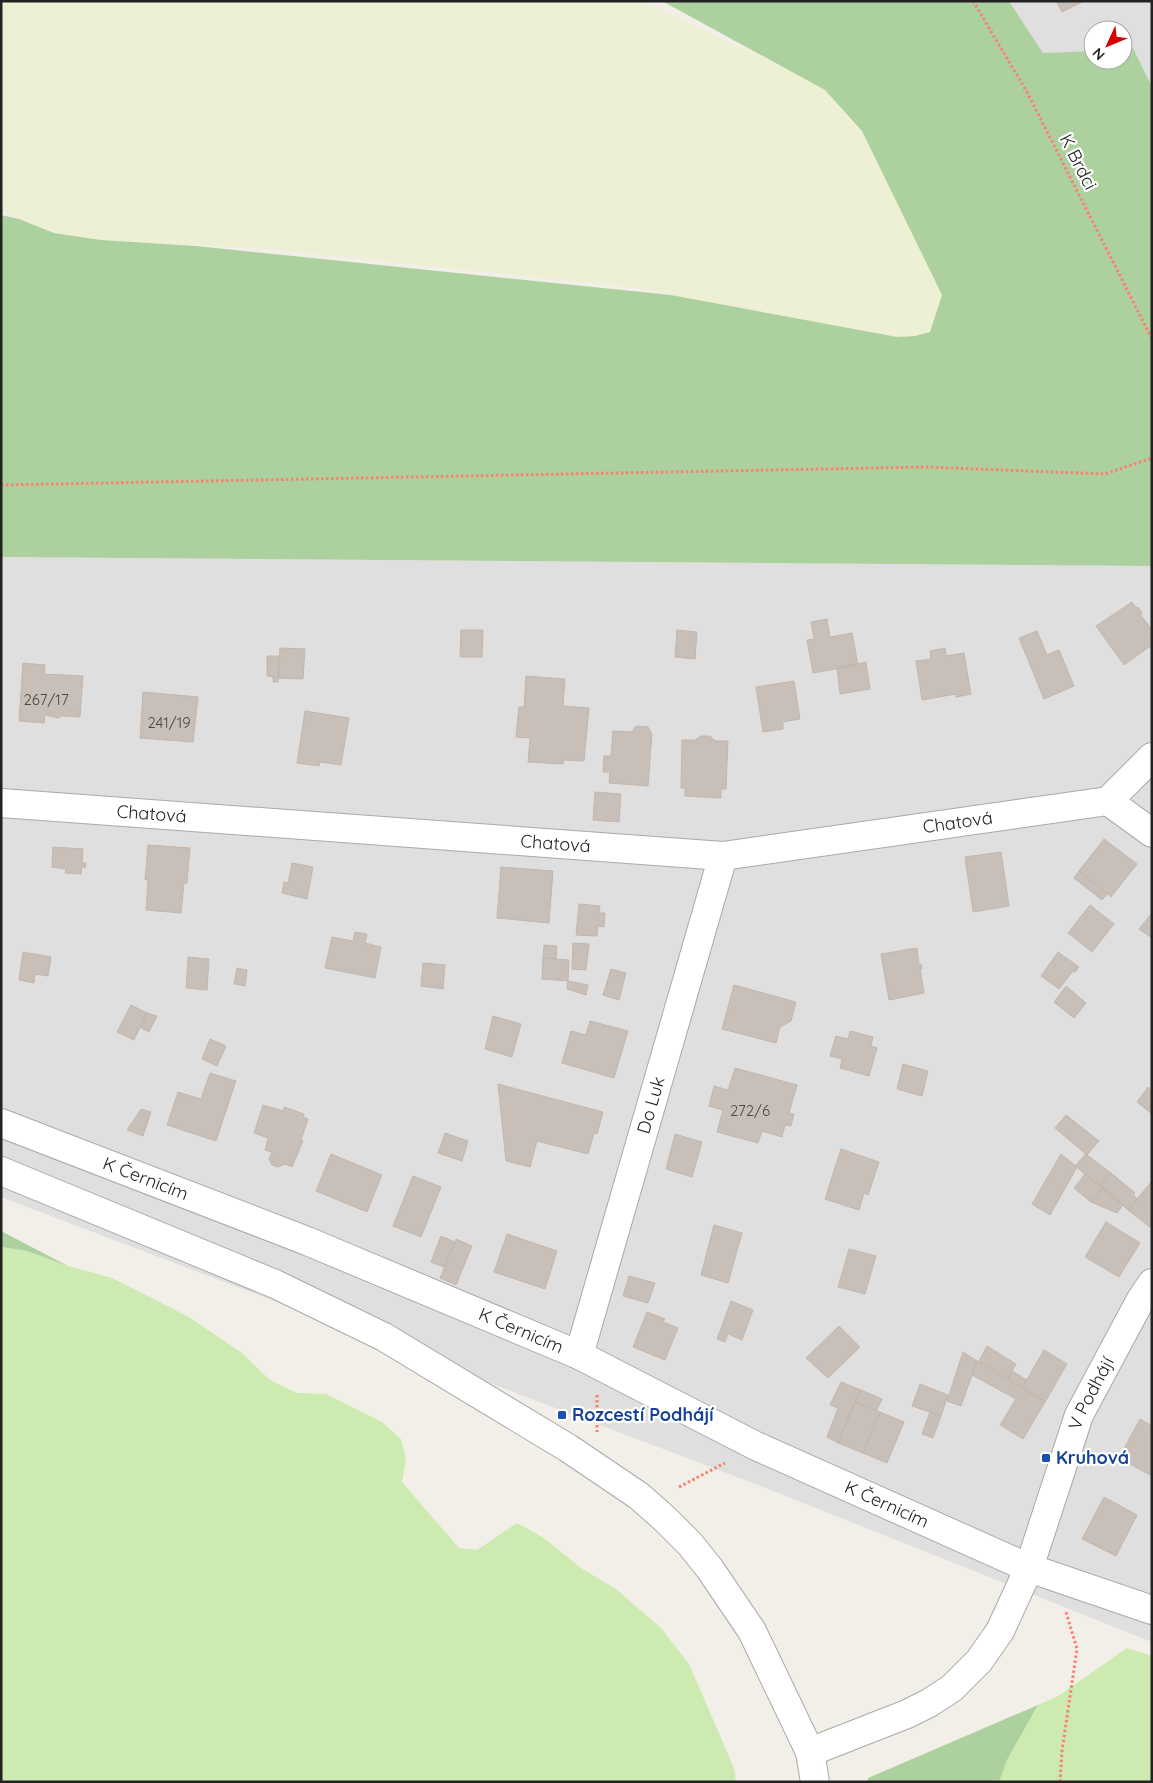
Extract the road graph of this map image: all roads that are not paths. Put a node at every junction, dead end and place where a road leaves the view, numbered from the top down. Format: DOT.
graph roads {
  1 [pos="1152,757"];
  2 [pos="1108,801"];
  3 [pos="1,803"];
  4 [pos="1152,833"];
  5 [pos="723,856"];
  6 [pos="1,1123"];
  7 [pos="1,1170"];
  8 [pos="1152,1283"];
  9 [pos="579,1355"];
  10 [pos="1029,1568"];
  11 [pos="1152,1610"];
  12 [pos="810,1752"];
  13 [pos="815,1782"];
  1 -- 2 [label="street"];
  2 -- 4 [label="street"];
  2 -- 5 [label="street, Chatová"];
  3 -- 5 [label="street, Chatová"];
  5 -- 9 [label="street, Do Luk"];
  6 -- 9 [label="street, K Černicím"];
  7 -- 12 [label="street"];
  8 -- 10 [label="street, V Podhájí"];
  9 -- 10 [label="street, K Černicím"];
  10 -- 11 [label="street, K Černicím"];
  10 -- 12 [label="street, V Podhájí"];
  12 -- 13 [label="street"];
}
